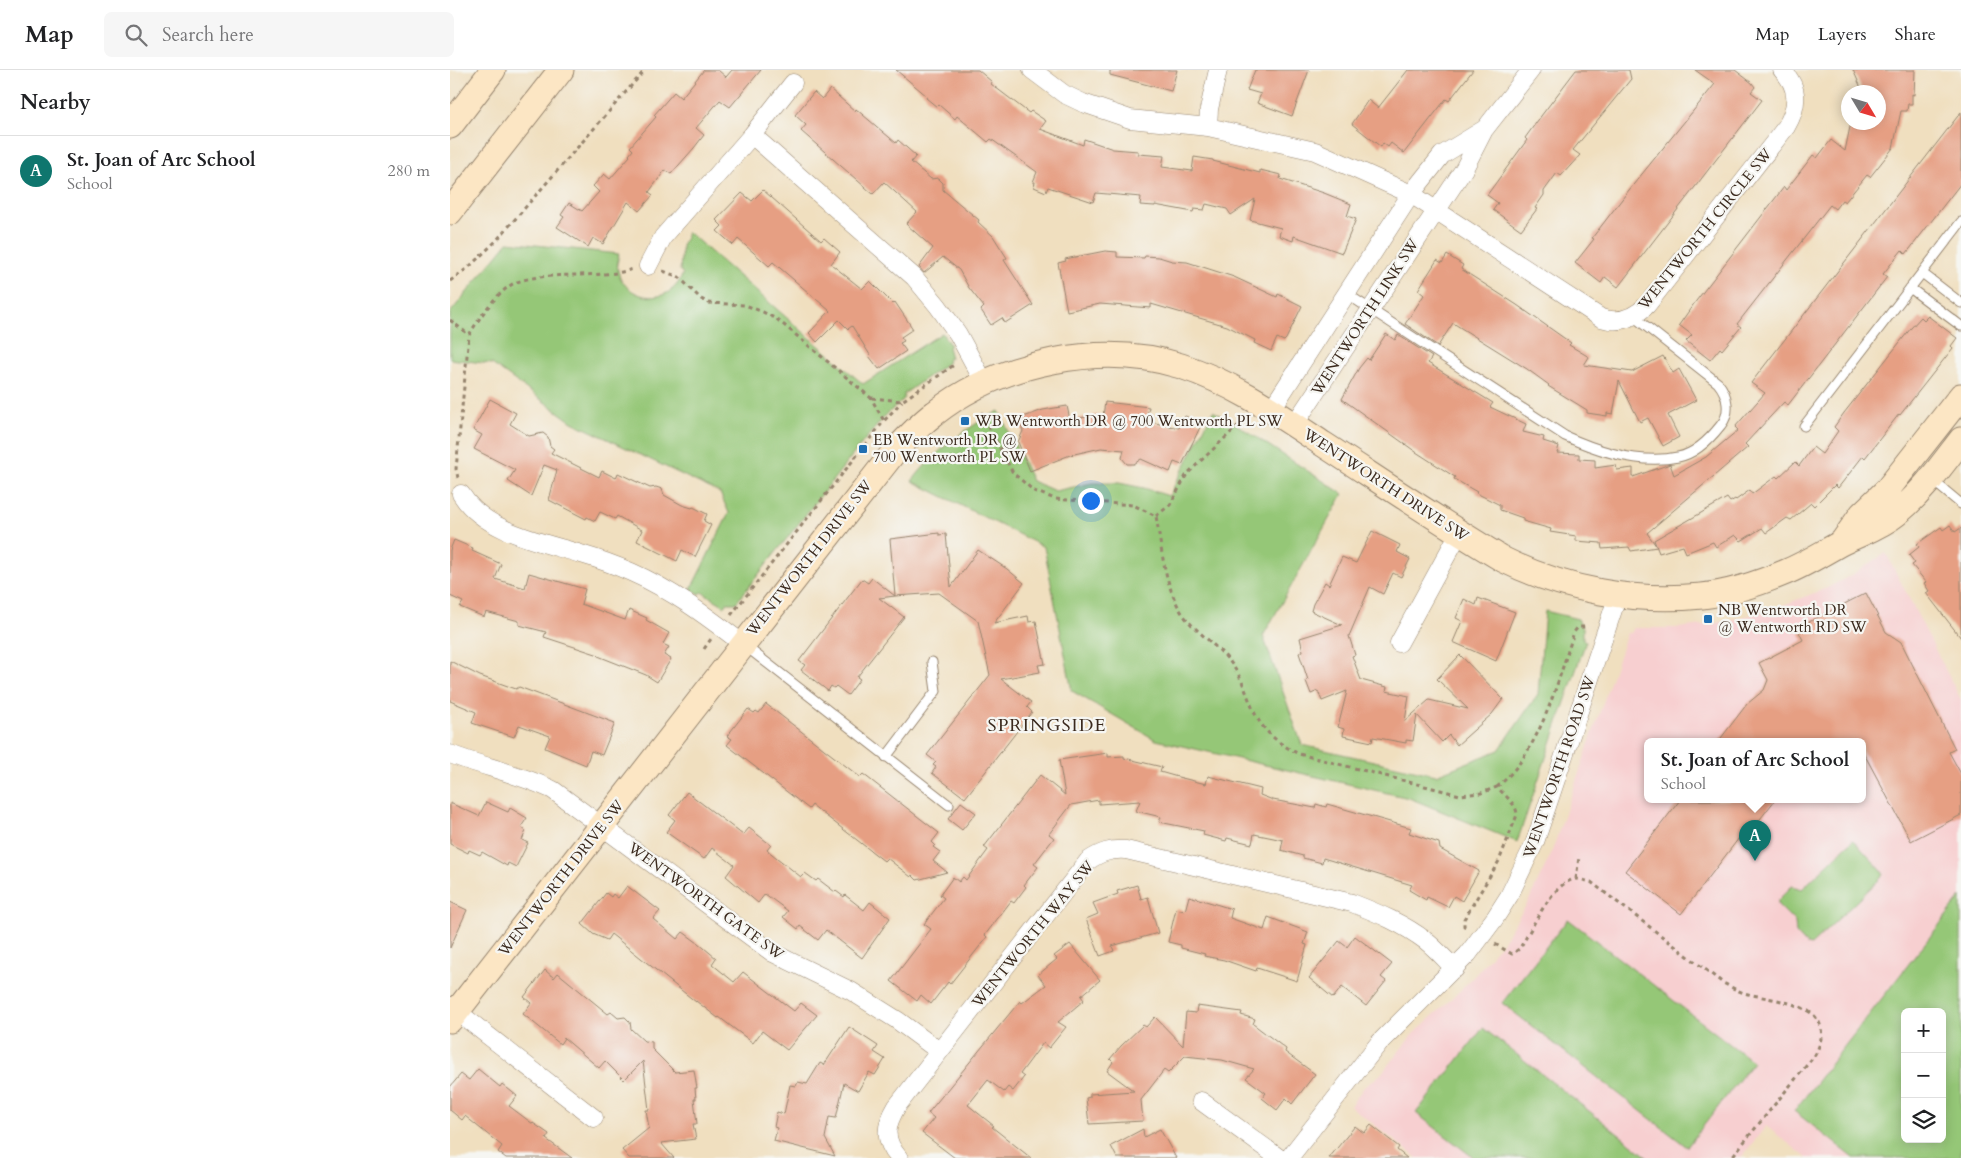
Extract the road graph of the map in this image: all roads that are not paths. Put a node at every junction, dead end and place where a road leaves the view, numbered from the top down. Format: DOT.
graph roads {
  1 [pos="493,70"];
  2 [pos="561,70"];
  3 [pos="1032,70"];
  4 [pos="1218,70"];
  5 [pos="1531,70"];
  6 [pos="1782,70"];
  7 [pos="793,83"];
  8 [pos="450,126"];
  9 [pos="1208,126"];
  10 [pos="1484,130"];
  11 [pos="752,135"];
  12 [pos="1411,194"];
  13 [pos="1436,209"];
  14 [pos="450,212"];
  15 [pos="1961,222"];
  16 [pos="648,266"];
  17 [pos="1922,273"];
  18 [pos="1910,288"];
  19 [pos="1346,294"];
  20 [pos="1961,303"];
  21 [pos="1369,309"];
  22 [pos="1633,316"];
  23 [pos="1961,326"];
  24 [pos="984,384"];
  25 [pos="1961,396"];
  26 [pos="1264,405"];
  27 [pos="1294,425"];
  28 [pos="1804,426"];
  29 [pos="1961,440"];
  30 [pos="1931,479"];
  31 [pos="461,494"];
  32 [pos="1961,504"];
  33 [pos="1459,533"];
  34 [pos="1842,542"];
  35 [pos="1618,595"];
  36 [pos="1399,643"];
  37 [pos="743,644"];
  38 [pos="932,662"];
  39 [pos="450,754"];
  40 [pos="886,757"];
  41 [pos="949,805"];
  42 [pos="602,825"];
  43 [pos="1455,968"];
  44 [pos="452,1012"];
  45 [pos="939,1051"];
  46 [pos="1201,1101"];
  47 [pos="594,1118"];
  48 [pos="899,1158"];
  49 [pos="1279,1158"];
  50 [pos="1288,1158"];
  1 -- 8 [label="street"];
  2 -- 14 [label="street"];
  3 -- 9 [label="street, WENTWORTH CIRCLE SW"];
  4 -- 9 [label="street"];
  5 -- 10 [label="street"];
  6 -- 22 [label="street, WENTWORTH CIRCLE SW"];
  7 -- 11 [label="street"];
  9 -- 12 [label="street, WENTWORTH CIRCLE SW"];
  10 -- 12 [label="street"];
  10 -- 13 [label="street"];
  11 -- 16 [label="street"];
  11 -- 24 [label="street"];
  12 -- 13 [label="street, WENTWORTH CIRCLE SW"];
  12 -- 19 [label="street, WENTWORTH LINK SW"];
  13 -- 21 [label="street, WENTWORTH LINK SW"];
  13 -- 22 [label="street, WENTWORTH CIRCLE SW"];
  15 -- 17 [label="lane"];
  17 -- 18 [label="lane"];
  17 -- 20 [label="lane"];
  18 -- 23 [label="lane"];
  18 -- 28 [label="lane"];
  19 -- 21 [label="lane"];
  19 -- 26 [label="street, WENTWORTH LINK SW"];
  21 -- 22 [label="lane"];
  21 -- 27 [label="street, WENTWORTH LINK SW"];
  24 -- 26 [label="street, WENTWORTH DRIVE SW"];
  24 -- 37 [label="street, WENTWORTH DRIVE SW"];
  25 -- 34 [label="street, WENTWORTH DRIVE SW"];
  26 -- 27 [label="street, WENTWORTH DRIVE SW"];
  27 -- 33 [label="street, WENTWORTH DRIVE SW"];
  29 -- 30 [label="street, WENTWORTH DRIVE SW"];
  30 -- 32 [label="lane"];
  30 -- 34 [label="street, WENTWORTH DRIVE SW"];
  31 -- 37 [label="street"];
  33 -- 35 [label="street, WENTWORTH DRIVE SW"];
  33 -- 36 [label="street"];
  34 -- 35 [label="street, WENTWORTH DRIVE SW"];
  35 -- 43 [label="street, WENTWORTH ROAD SW"];
  37 -- 40 [label="lane"];
  37 -- 42 [label="street, WENTWORTH DRIVE SW"];
  38 -- 40 [label="lane"];
  39 -- 42 [label="street, WENTWORTH GATE SW"];
  40 -- 41 [label="lane"];
  42 -- 44 [label="street, WENTWORTH DRIVE SW"];
  42 -- 45 [label="street, WENTWORTH GATE SW"];
  43 -- 45 [label="street, WENTWORTH WAY SW"];
  43 -- 50 [label="street, WENTWORTH ROAD SW"];
  44 -- 47 [label="street"];
  45 -- 48 [label="street, WENTWORTH WAY SW"];
  46 -- 49 [label="street"];
}
